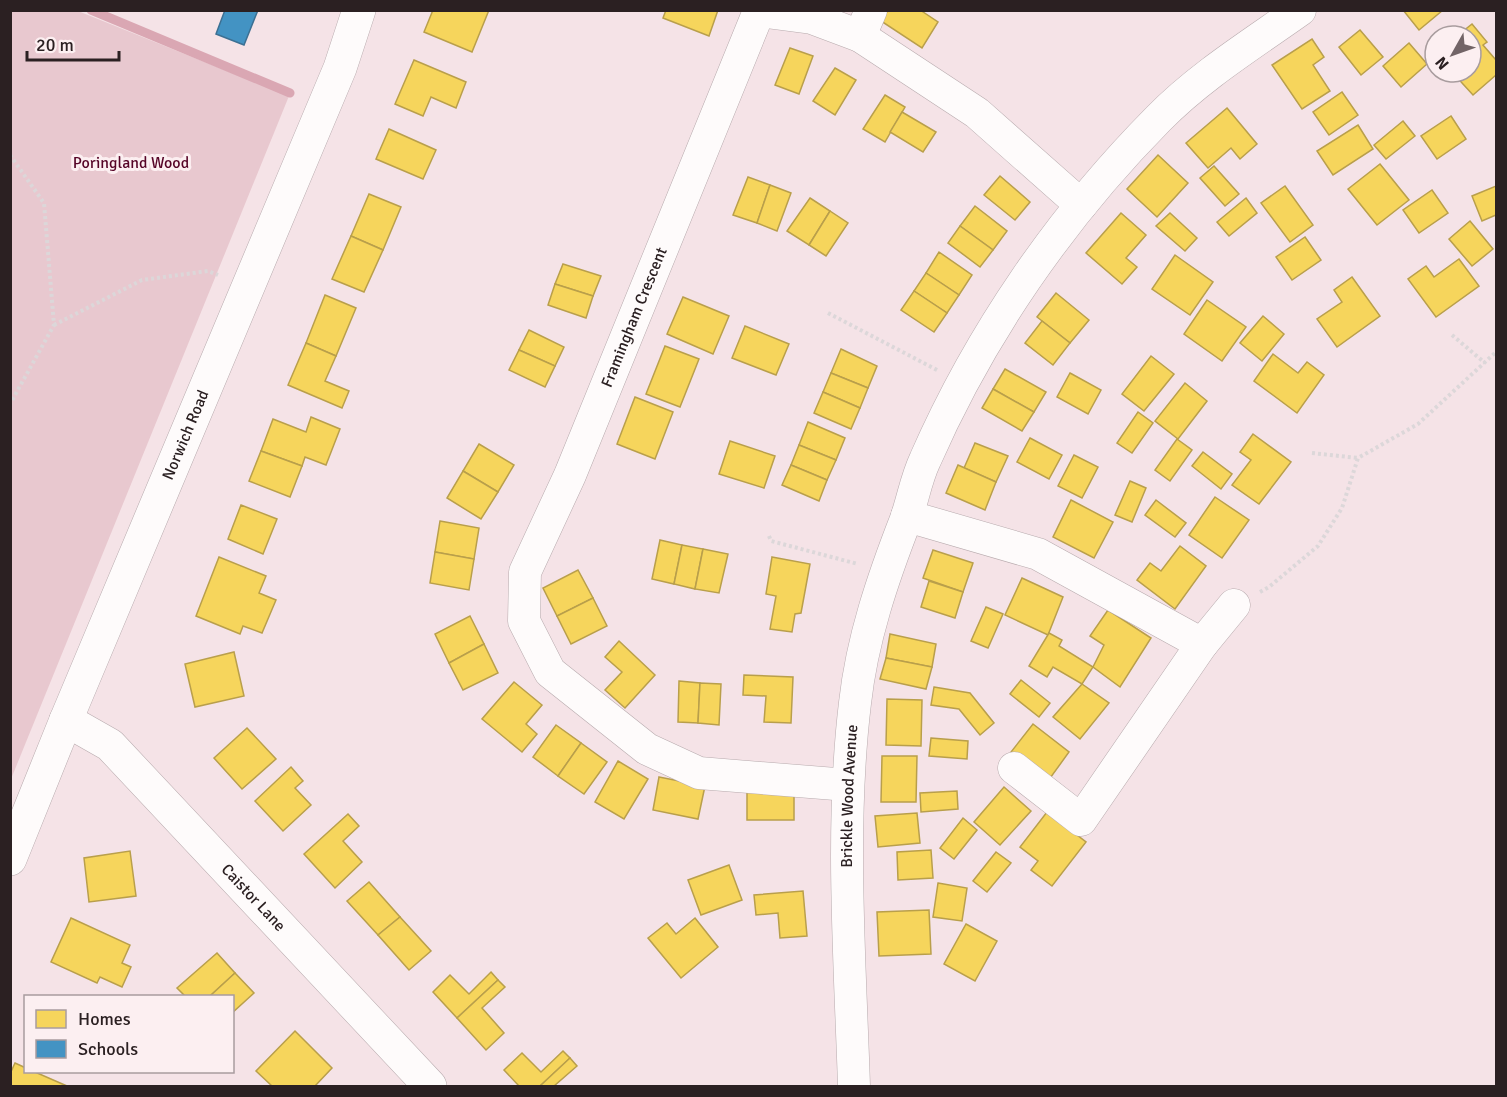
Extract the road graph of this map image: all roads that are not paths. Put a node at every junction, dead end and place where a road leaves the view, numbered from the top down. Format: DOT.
graph roads {
  1 [pos="359,10"];
  2 [pos="1300,10"];
  3 [pos="866,23"];
  4 [pos="1081,205"];
  5 [pos="907,516"];
  6 [pos="1234,604"];
  7 [pos="1202,644"];
  8 [pos="66,720"];
  9 [pos="1014,768"];
  10 [pos="848,784"];
  11 [pos="10,859"];
  12 [pos="429,1086"];
  13 [pos="854,1086"];
  1 -- 8 [label="main road, Norwich Road"];
  2 -- 4 [label="street, Brickle Wood Avenue"];
  3 -- 4 [label="street, Framingham Crescent"];
  3 -- 10 [label="street, Framingham Crescent"];
  4 -- 5 [label="street, Brickle Wood Avenue"];
  5 -- 7 [label="street"];
  5 -- 10 [label="street, Brickle Wood Avenue"];
  6 -- 7 [label="street"];
  7 -- 9 [label="street"];
  8 -- 11 [label="main road, Norwich Road"];
  8 -- 12 [label="main road, Caistor Lane"];
  10 -- 13 [label="street, Brickle Wood Avenue"];
}
